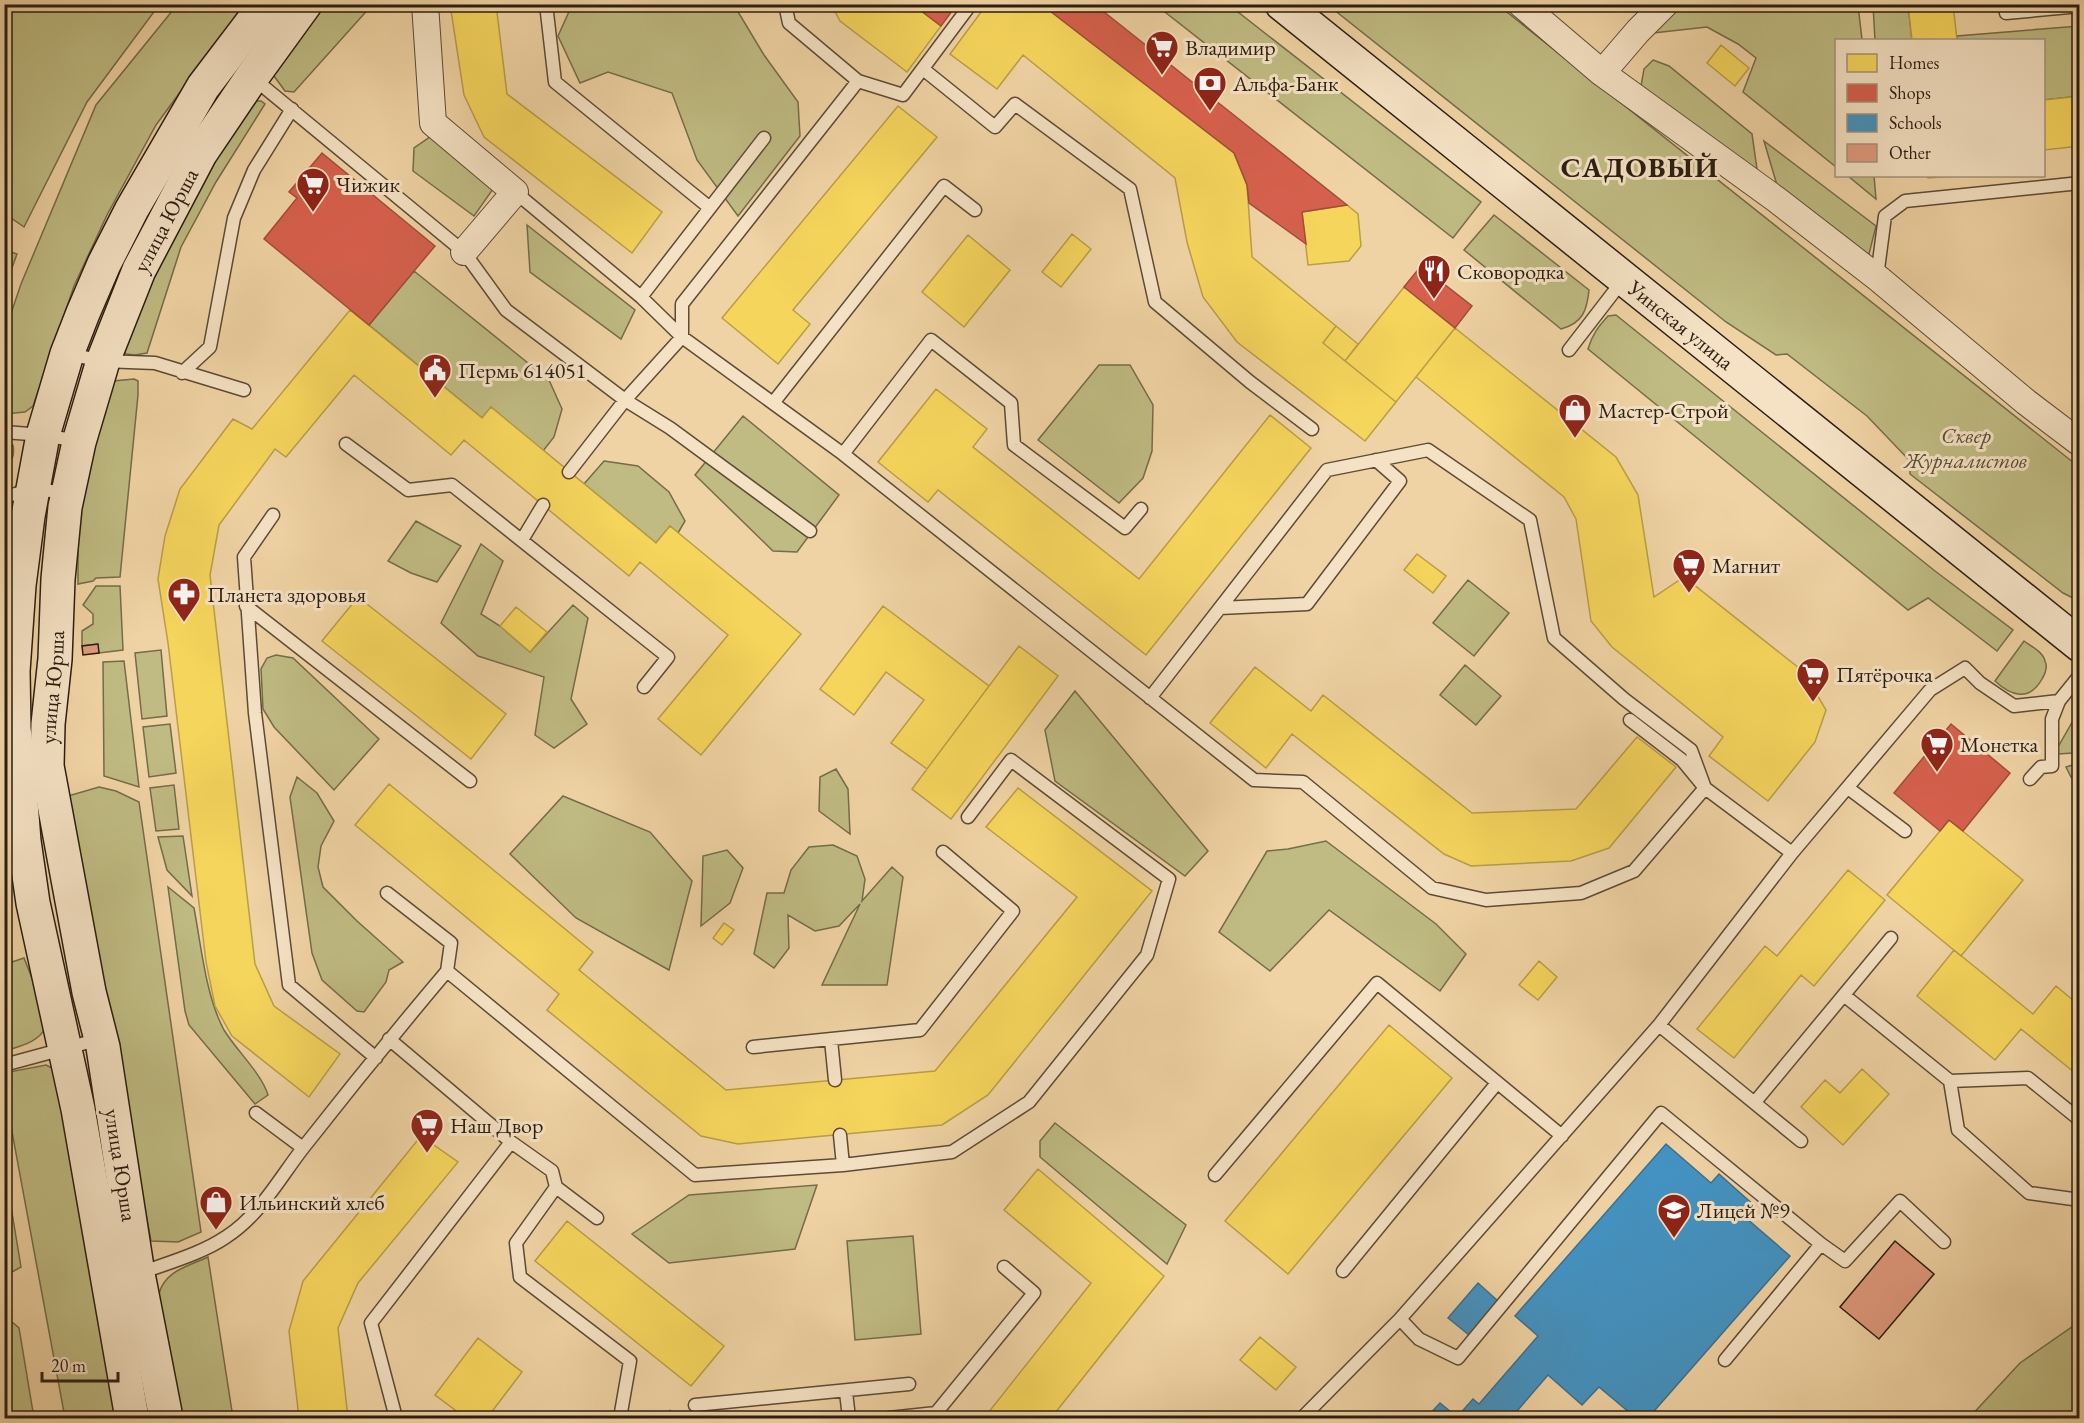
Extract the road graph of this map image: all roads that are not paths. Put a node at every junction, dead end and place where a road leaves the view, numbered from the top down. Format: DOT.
graph roads {
  1 [pos="266,4"];
  2 [pos="305,4"];
  3 [pos="425,4"];
  4 [pos="546,4"];
  5 [pos="785,4"];
  6 [pos="971,4"];
  7 [pos="1282,4"];
  8 [pos="1521,4"];
  9 [pos="1665,4"];
  10 [pos="2005,4"];
  11 [pos="2079,6"];
  12 [pos="239,67"];
  13 [pos="923,69"];
  14 [pos="1602,73"];
  15 [pos="858,81"];
  16 [pos="292,109"];
  17 [pos="764,138"];
  18 [pos="2079,183"];
  19 [pos="515,192"];
  20 [pos="710,207"];
  21 [pos="975,210"];
  22 [pos="464,252"];
  23 [pos="1877,278"];
  24 [pos="1624,279"];
  25 [pos="641,297"];
  26 [pos="682,337"];
  27 [pos="1569,350"];
  28 [pos="67,354"];
  29 [pos="103,361"];
  30 [pos="182,373"];
  31 [pos="244,390"];
  32 [pos="625,400"];
  33 [pos="773,403"];
  34 [pos="1312,429"];
  35 [pos="4,432"];
  36 [pos="43,435"];
  37 [pos="79,442"];
  38 [pos="2079,443"];
  39 [pos="346,444"];
  40 [pos="843,454"];
  41 [pos="1376,460"];
  42 [pos="569,472"];
  43 [pos="19,493"];
  44 [pos="68,493"];
  45 [pos="543,505"];
  46 [pos="1141,509"];
  47 [pos="273,515"];
  48 [pos="810,531"];
  49 [pos="522,540"];
  50 [pos="246,606"];
  51 [pos="1220,608"];
  52 [pos="2079,645"];
  53 [pos="2079,675"];
  54 [pos="644,687"];
  55 [pos="1150,698"];
  56 [pos="2059,701"];
  57 [pos="1630,720"];
  58 [pos="2030,779"];
  59 [pos="470,781"];
  60 [pos="1705,788"];
  61 [pos="1848,788"];
  62 [pos="13,805"];
  63 [pos="968,817"];
  64 [pos="1905,831"];
  65 [pos="943,852"];
  66 [pos="1792,853"];
  67 [pos="387,893"];
  68 [pos="1891,938"];
  69 [pos="447,971"];
  70 [pos="1845,996"];
  71 [pos="1659,1025"];
  72 [pos="101,1039"];
  73 [pos="389,1039"];
  74 [pos="831,1040"];
  75 [pos="753,1047"];
  76 [pos="65,1048"];
  77 [pos="376,1058"];
  78 [pos="4,1065"];
  79 [pos="835,1080"];
  80 [pos="1950,1081"];
  81 [pos="1497,1083"];
  82 [pos="1755,1102"];
  83 [pos="256,1113"];
  84 [pos="2079,1120"];
  85 [pos="840,1135"];
  86 [pos="1562,1136"];
  87 [pos="1801,1140"];
  88 [pos="511,1142"];
  89 [pos="303,1148"];
  90 [pos="843,1166"];
  91 [pos="1215,1175"];
  92 [pos="556,1187"];
  93 [pos="2079,1200"];
  94 [pos="597,1218"];
  95 [pos="1944,1242"];
  96 [pos="1821,1244"];
  97 [pos="1004,1267"];
  98 [pos="1342,1271"];
  99 [pos="123,1278"];
  100 [pos="1400,1319"];
  101 [pos="1725,1360"];
  102 [pos="909,1384"];
  103 [pos="846,1392"];
  104 [pos="695,1405"];
  105 [pos="132,1419"];
  106 [pos="166,1419"];
  107 [pos="396,1419"];
  108 [pos="620,1419"];
  109 [pos="849,1419"];
  110 [pos="889,1419"];
  111 [pos="1302,1419"];
  1 -- 12 [label="street, улица Юрша"];
  2 -- 12 [label="street, улица Юрша"];
  3 -- 19 [label="street"];
  4 -- 20 [label="lane"];
  5 -- 15 [label="lane"];
  6 -- 13 [label="lane"];
  7 -- 24 [label="street, Уинская улица"];
  8 -- 14 [label="street"];
  9 -- 14 [label="street"];
  10 -- 11 [label="lane"];
  12 -- 16 [label="lane"];
  12 -- 28 [label="street, улица Юрша"];
  12 -- 29 [label="street, улица Юрша"];
  13 -- 15 [label="lane"];
  13 -- 34 [label="lane"];
  14 -- 23 [label="street"];
  15 -- 26 [label="lane"];
  16 -- 22 [label="lane"];
  16 -- 30 [label="lane"];
  17 -- 20 [label="lane"];
  18 -- 23 [label="lane"];
  19 -- 22 [label="street"];
  19 -- 25 [label="lane"];
  20 -- 25 [label="lane"];
  21 -- 33 [label="lane"];
  22 -- 32 [label="lane"];
  23 -- 38 [label="street"];
  24 -- 27 [label="lane"];
  24 -- 52 [label="street, Уинская улица"];
  25 -- 26 [label="lane"];
  26 -- 32 [label="lane"];
  26 -- 33 [label="lane"];
  28 -- 29 [label="lane"];
  28 -- 36 [label="street, улица Юрша"];
  29 -- 30 [label="lane"];
  29 -- 37 [label="street, улица Юрша"];
  30 -- 31 [label="lane"];
  32 -- 42 [label="lane"];
  32 -- 48 [label="lane"];
  33 -- 40 [label="lane"];
  35 -- 36 [label="lane"];
  36 -- 37 [label="lane"];
  36 -- 43 [label="street, улица Юрша"];
  37 -- 44 [label="street, улица Юрша"];
  39 -- 49 [label="lane"];
  40 -- 46 [label="lane"];
  40 -- 55 [label="lane"];
  41 -- 51 [label="lane"];
  41 -- 51 [label="lane"];
  41 -- 60 [label="lane"];
  43 -- 44 [label="lane"];
  43 -- 62 [label="street, улица Юрша"];
  44 -- 72 [label="street, улица Юрша"];
  45 -- 49 [label="lane"];
  47 -- 50 [label="lane"];
  49 -- 54 [label="lane"];
  50 -- 59 [label="lane"];
  50 -- 77 [label="lane"];
  51 -- 55 [label="lane"];
  53 -- 56 [label="lane"];
  55 -- 60 [label="lane"];
  56 -- 58 [label="lane"];
  56 -- 61 [label="lane"];
  57 -- 60 [label="lane"];
  60 -- 66 [label="lane"];
  61 -- 64 [label="lane"];
  61 -- 66 [label="lane"];
  62 -- 76 [label="street, улица Юрша"];
  63 -- 90 [label="lane"];
  65 -- 74 [label="lane"];
  66 -- 71 [label="lane"];
  67 -- 69 [label="lane"];
  68 -- 70 [label="lane"];
  69 -- 73 [label="lane"];
  69 -- 90 [label="lane"];
  70 -- 80 [label="lane"];
  70 -- 82 [label="lane"];
  71 -- 82 [label="lane"];
  71 -- 86 [label="lane"];
  72 -- 76 [label="lane"];
  72 -- 99 [label="street, улица Юрша"];
  73 -- 77 [label="lane"];
  73 -- 88 [label="lane"];
  74 -- 75 [label="lane"];
  74 -- 79 [label="lane"];
  76 -- 78 [label="lane"];
  76 -- 99 [label="street, улица Юрша"];
  77 -- 89 [label="lane"];
  80 -- 84 [label="lane"];
  80 -- 93 [label="lane"];
  81 -- 86 [label="lane"];
  81 -- 91 [label="lane"];
  81 -- 98 [label="lane"];
  82 -- 87 [label="lane"];
  83 -- 89 [label="lane"];
  85 -- 90 [label="lane"];
  86 -- 100 [label="lane"];
  88 -- 92 [label="lane"];
  88 -- 107 [label="lane"];
  89 -- 99 [label="lane"];
  92 -- 94 [label="lane"];
  92 -- 108 [label="lane"];
  95 -- 96 [label="lane"];
  96 -- 100 [label="lane"];
  96 -- 101 [label="lane"];
  97 -- 110 [label="lane"];
  99 -- 105 [label="street, улица Юрша"];
  99 -- 106 [label="street, улица Юрша"];
  100 -- 111 [label="lane"];
  102 -- 103 [label="lane"];
  103 -- 104 [label="lane"];
  103 -- 109 [label="lane"];
}
